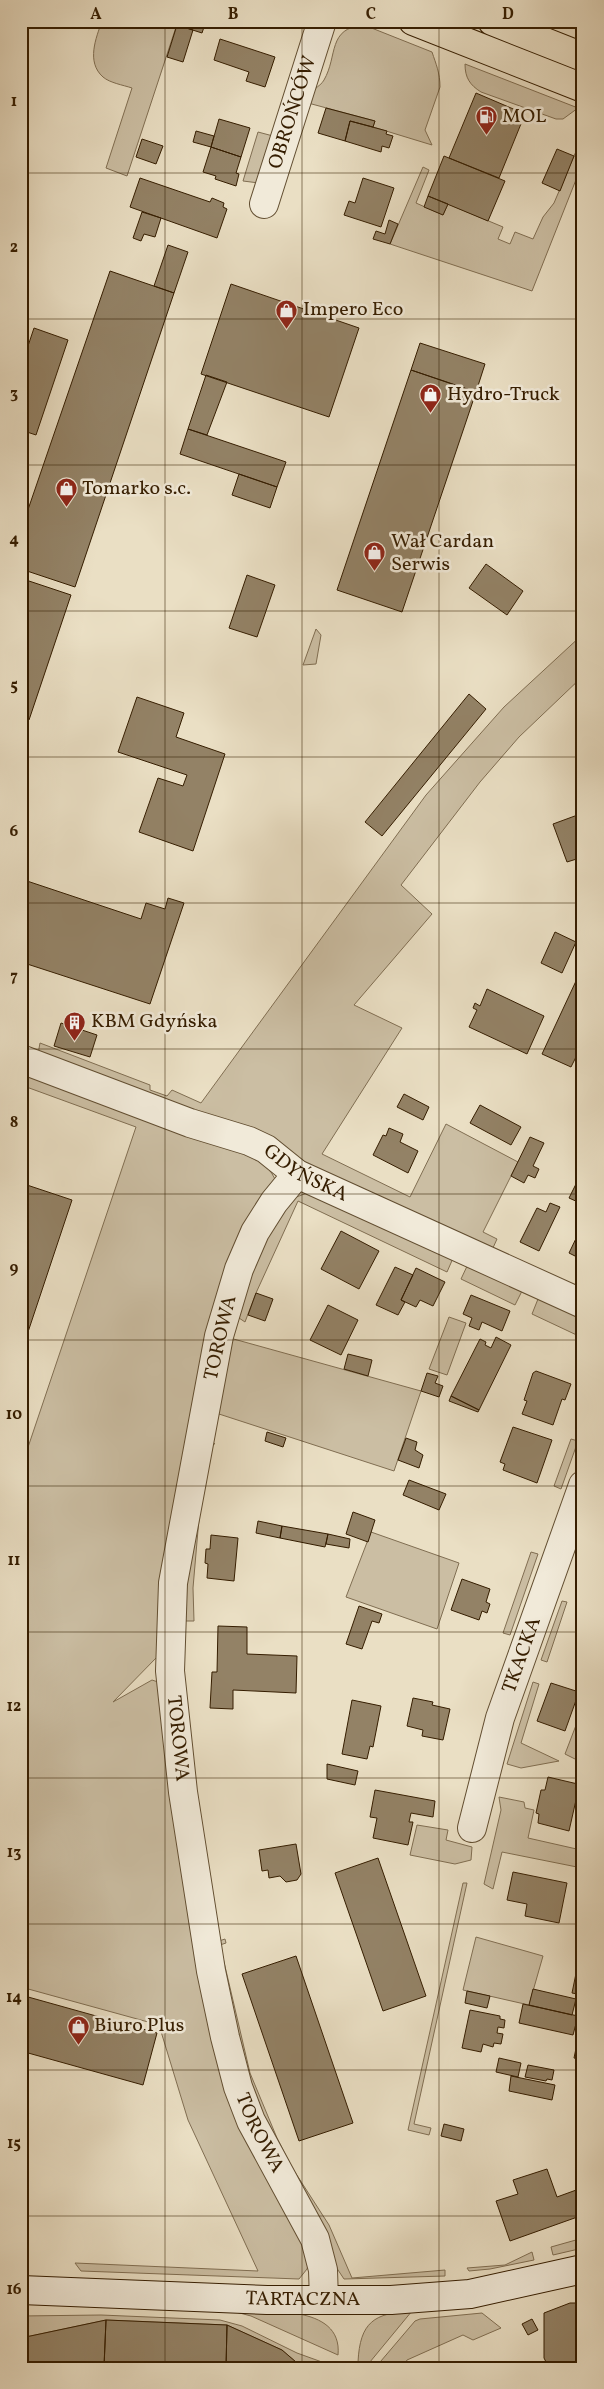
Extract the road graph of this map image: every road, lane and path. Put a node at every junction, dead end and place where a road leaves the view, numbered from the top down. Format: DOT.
graph roads {
  1 [pos="322,21"];
  2 [pos="413,21"];
  3 [pos="492,21"];
  4 [pos="583,57"];
  5 [pos="583,88"];
  6 [pos="264,204"];
  7 [pos="21,1059"];
  8 [pos="297,1174"];
  9 [pos="583,1304"];
  10 [pos="583,1485"];
  11 [pos="472,1828"];
  12 [pos="583,2269"];
  13 [pos="21,2290"];
  14 [pos="324,2300"];
  1 -- 6 [label="street, OBROŃCÓW"];
  2 -- 5 [label="main road"];
  3 -- 4 [label="main road"];
  7 -- 8 [label="street, GDYŃSKA"];
  8 -- 9 [label="street, GDYŃSKA"];
  8 -- 14 [label="street, TOROWA"];
  10 -- 11 [label="street, TKACKA"];
  12 -- 14 [label="street, TARTACZNA"];
  13 -- 14 [label="street, TARTACZNA"];
}
